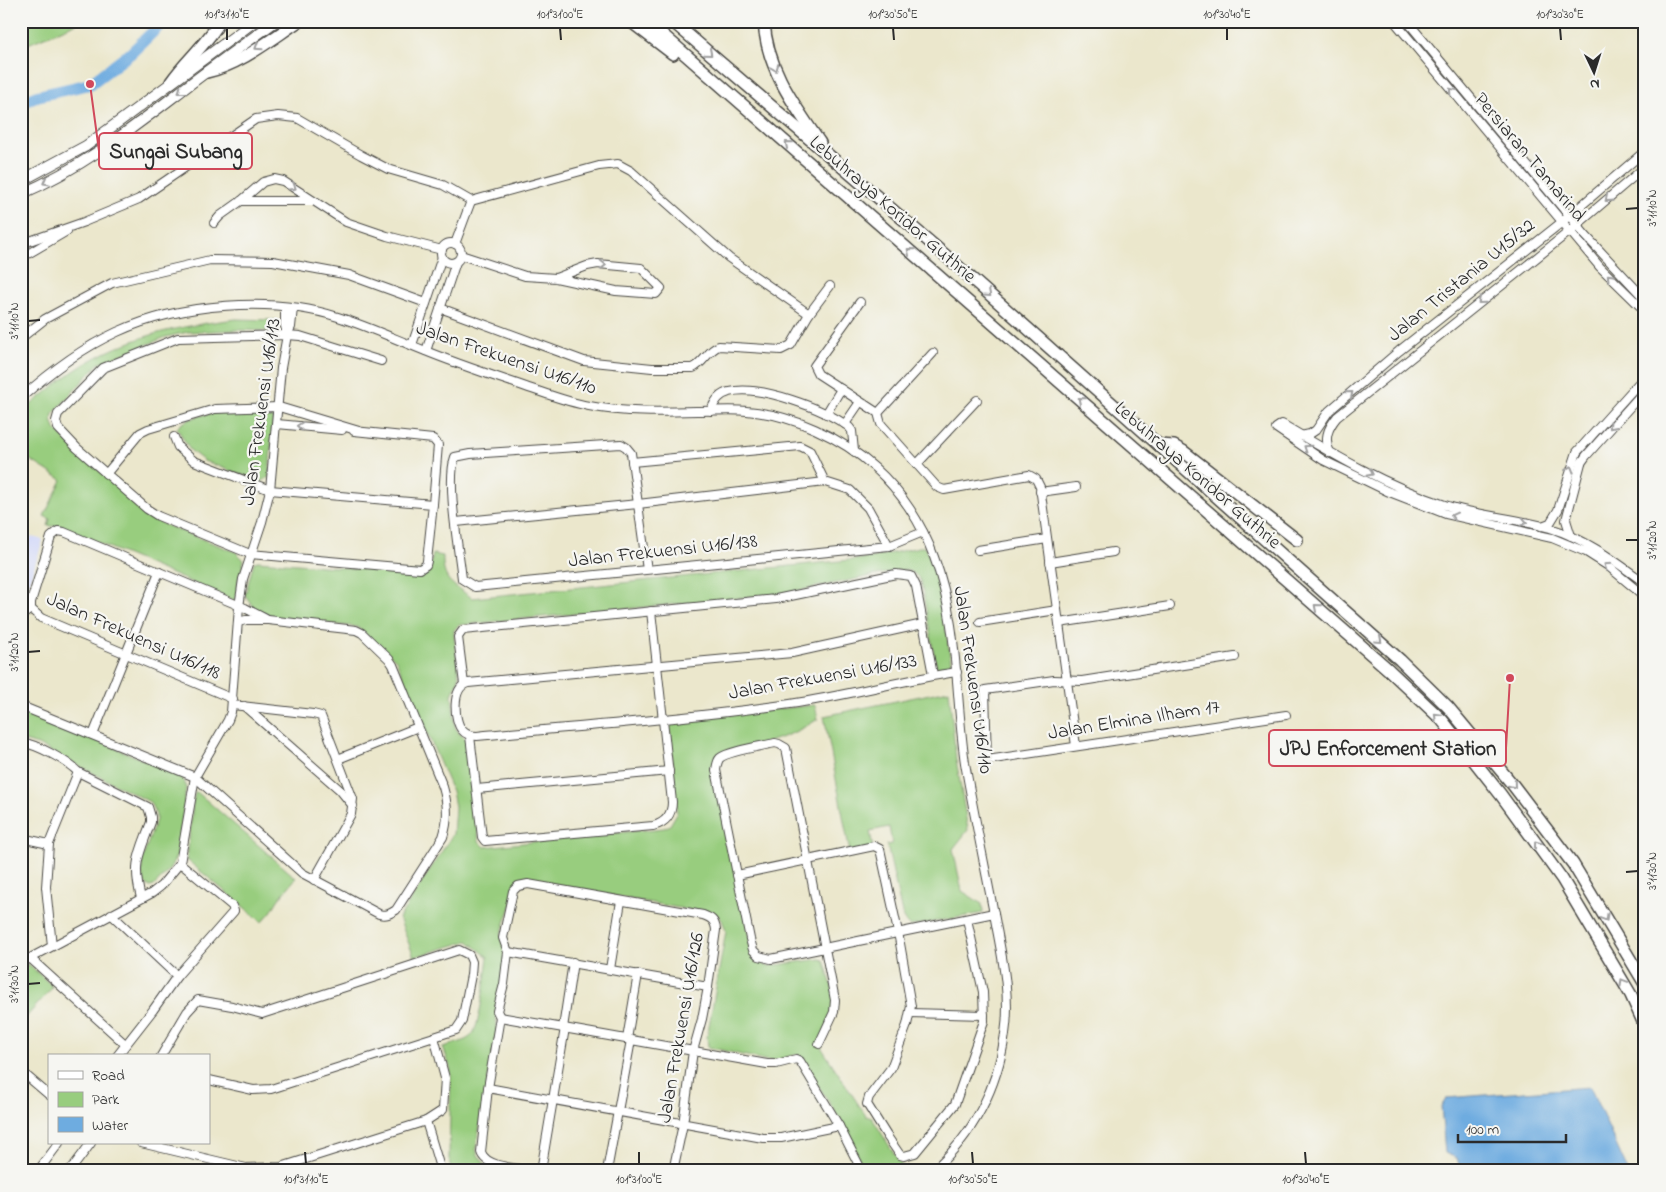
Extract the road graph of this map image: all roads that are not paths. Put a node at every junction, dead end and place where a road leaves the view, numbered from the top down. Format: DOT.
graph roads {
  1 [pos="220,21"];
  2 [pos="255,21"];
  3 [pos="276,21"];
  4 [pos="299,21"];
  5 [pos="630,21"];
  6 [pos="647,21"];
  7 [pos="672,21"];
  8 [pos="764,21"];
  9 [pos="1394,21"];
  10 [pos="1407,21"];
  11 [pos="207,72"];
  12 [pos="171,82"];
  13 [pos="768,127"];
  14 [pos="1645,151"];
  15 [pos="828,155"];
  16 [pos="1645,167"];
  17 [pos="21,181"];
  18 [pos="21,194"];
  19 [pos="242,200"];
  20 [pos="315,201"];
  21 [pos="471,201"];
  22 [pos="1568,216"];
  23 [pos="1586,217"];
  24 [pos="84,222"];
  25 [pos="1562,222"];
  26 [pos="214,223"];
  27 [pos="1577,226"];
  28 [pos="1570,231"];
  29 [pos="1586,236"];
  30 [pos="21,244"];
  31 [pos="455,244"];
  32 [pos="442,254"];
  33 [pos="461,254"];
  34 [pos="21,258"];
  35 [pos="456,262"];
  36 [pos="556,278"];
  37 [pos="830,286"];
  38 [pos="1645,299"];
  39 [pos="860,302"];
  40 [pos="426,303"];
  41 [pos="289,308"];
  42 [pos="440,308"];
  43 [pos="1645,311"];
  44 [pos="810,314"];
  45 [pos="287,334"];
  46 [pos="21,338"];
  47 [pos="412,345"];
  48 [pos="426,351"];
  49 [pos="933,353"];
  50 [pos="381,361"];
  51 [pos="1376,371"];
  52 [pos="1645,376"];
  53 [pos="1384,379"];
  54 [pos="841,389"];
  55 [pos="1645,390"];
  56 [pos="21,398"];
  57 [pos="977,400"];
  58 [pos="860,402"];
  59 [pos="279,407"];
  60 [pos="711,411"];
  61 [pos="878,413"];
  62 [pos="826,414"];
  63 [pos="277,424"];
  64 [pos="845,424"];
  65 [pos="358,432"];
  66 [pos="1301,436"];
  67 [pos="174,438"];
  68 [pos="1159,444"];
  69 [pos="854,451"];
  70 [pos="1330,453"];
  71 [pos="632,462"];
  72 [pos="917,464"];
  73 [pos="106,474"];
  74 [pos="825,482"];
  75 [pos="1076,487"];
  76 [pos="270,490"];
  77 [pos="1040,492"];
  78 [pos="433,504"];
  79 [pos="638,504"];
  80 [pos="456,522"];
  81 [pos="1542,526"];
  82 [pos="923,532"];
  83 [pos="1571,536"];
  84 [pos="1047,538"];
  85 [pos="1297,540"];
  86 [pos="889,546"];
  87 [pos="978,550"];
  88 [pos="1113,552"];
  89 [pos="250,554"];
  90 [pos="1050,562"];
  91 [pos="647,570"];
  92 [pos="159,572"];
  93 [pos="1645,583"];
  94 [pos="1645,596"];
  95 [pos="239,606"];
  96 [pos="1170,606"];
  97 [pos="31,609"];
  98 [pos="1057,610"];
  99 [pos="651,611"];
  100 [pos="21,616"];
  101 [pos="268,620"];
  102 [pos="238,622"];
  103 [pos="980,622"];
  104 [pos="1059,623"];
  105 [pos="923,624"];
  106 [pos="126,654"];
  107 [pos="1236,657"];
  108 [pos="658,666"];
  109 [pos="957,672"];
  110 [pos="933,676"];
  111 [pos="1067,680"];
  112 [pos="464,684"];
  113 [pos="232,702"];
  114 [pos="21,706"];
  115 [pos="244,706"];
  116 [pos="1286,715"];
  117 [pos="664,718"];
  118 [pos="418,727"];
  119 [pos="94,735"];
  120 [pos="470,736"];
  121 [pos="21,742"];
  122 [pos="1076,746"];
  123 [pos="338,759"];
  124 [pos="669,771"];
  125 [pos="78,772"];
  126 [pos="195,778"];
  127 [pos="476,789"];
  128 [pos="353,806"];
  129 [pos="21,838"];
  130 [pos="49,844"];
  131 [pos="808,860"];
  132 [pos="180,862"];
  133 [pos="737,875"];
  134 [pos="314,880"];
  135 [pos="141,898"];
  136 [pos="621,901"];
  137 [pos="994,913"];
  138 [pos="111,914"];
  139 [pos="967,919"];
  140 [pos="898,932"];
  141 [pos="52,946"];
  142 [pos="825,947"];
  143 [pos="508,952"];
  144 [pos="30,958"];
  145 [pos="21,962"];
  146 [pos="573,962"];
  147 [pos="610,969"];
  148 [pos="638,974"];
  149 [pos="176,976"];
  150 [pos="1645,984"];
  151 [pos="708,987"];
  152 [pos="910,1013"];
  153 [pos="984,1015"];
  154 [pos="500,1017"];
  155 [pos="1645,1026"];
  156 [pos="564,1028"];
  157 [pos="434,1037"];
  158 [pos="629,1040"];
  159 [pos="126,1044"];
  160 [pos="819,1044"];
  161 [pos="693,1051"];
  162 [pos="118,1054"];
  163 [pos="162,1054"];
  164 [pos="21,1071"];
  165 [pos="210,1080"];
  166 [pos="488,1088"];
  167 [pos="48,1094"];
  168 [pos="553,1099"];
  169 [pos="618,1112"];
  170 [pos="426,1121"];
  171 [pos="683,1124"];
  172 [pos="839,1126"];
  173 [pos="58,1144"];
  174 [pos="90,1144"];
  175 [pos="145,1144"];
  176 [pos="38,1171"];
  177 [pos="70,1171"];
  178 [pos="441,1171"];
  179 [pos="539,1171"];
  180 [pos="607,1171"];
  181 [pos="673,1171"];
  182 [pos="862,1171"];
  183 [pos="932,1171"];
  1 -- 12 [label="highway"];
  2 -- 12 [label="main road"];
  3 -- 11 [label="main road"];
  4 -- 11 [label="highway, one-way"];
  5 -- 13 [label="highway"];
  6 -- 13 [label="highway, Lebuhraya Koridor Guthrie"];
  7 -- 15 [label="highway, Lebuhraya Koridor Guthrie, one-way"];
  8 -- 15 [label="highway, one-way"];
  25 -- 9 [label="street, Persiaran Tamarind, one-way"];
  10 -- 22 [label="street, Persiaran Tamarind"];
  11 -- 18 [label="main road, one-way"];
  12 -- 17 [label="main road"];
  155 -- 13 [label="highway, Lebuhraya Koridor Guthrie, one-way"];
  14 -- 22 [label="street, Jalan Tristania U15/32"];
  15 -- 68 [label="highway, Lebuhraya Koridor Guthrie, one-way"];
  16 -- 23 [label="street, Jalan Tristania U15/32, one-way"];
  19 -- 20 [label="street"];
  19 -- 20 [label="street, one-way"];
  19 -- 26 [label="street"];
  20 -- 32 [label="street"];
  21 -- 24 [label="street"];
  21 -- 31 [label="street"];
  21 -- 44 [label="street"];
  22 -- 25 [label="street, Jalan Tristania U15/32"];
  22 -- 27 [label="street, Persiaran Tamarind"];
  23 -- 27 [label="street, Jalan Tristania U15/32"];
  23 -- 29 [label="street"];
  24 -- 30 [label="street"];
  24 -- 34 [label="street"];
  25 -- 28 [label="street, Persiaran Tamarind"];
  25 -- 51 [label="street, Jalan Tristania U15/32"];
  27 -- 28 [label="street, Jalan Tristania U15/32"];
  27 -- 29 [label="street, Persiaran Tamarind"];
  43 -- 28 [label="street, Persiaran Tamarind, one-way"];
  28 -- 53 [label="street, Jalan Tristania U15/32, one-way"];
  29 -- 38 [label="street, Persiaran Tamarind"];
  31 -- 32 [label="street"];
  31 -- 33 [label="street"];
  32 -- 35 [label="street"];
  32 -- 40 [label="street"];
  33 -- 35 [label="street"];
  33 -- 36 [label="street"];
  35 -- 42 [label="street"];
  36 -- 36 [label="street, one-way"];
  37 -- 44 [label="street"];
  39 -- 54 [label="street"];
  40 -- 46 [label="street"];
  40 -- 47 [label="street"];
  41 -- 45 [label="street, Jalan Frekuensi U16/113"];
  41 -- 47 [label="street, Jalan Frekuensi U16/110"];
  41 -- 56 [label="street, Jalan Frekuensi U16/110"];
  42 -- 44 [label="street"];
  42 -- 48 [label="street"];
  45 -- 50 [label="street"];
  45 -- 59 [label="street, Jalan Frekuensi U16/113"];
  45 -- 73 [label="street"];
  47 -- 48 [label="street, Jalan Frekuensi U16/110"];
  48 -- 60 [label="street, Jalan Frekuensi U16/110"];
  49 -- 61 [label="street"];
  51 -- 53 [label="street"];
  66 -- 51 [label="street, Jalan Tristania U15/32, one-way"];
  81 -- 52 [label="street, one-way"];
  53 -- 70 [label="street, Jalan Tristania U15/32"];
  54 -- 58 [label="street"];
  54 -- 62 [label="street"];
  55 -- 83 [label="street, one-way"];
  57 -- 72 [label="street"];
  58 -- 61 [label="street"];
  58 -- 64 [label="street"];
  59 -- 63 [label="street, Jalan Frekuensi U16/113"];
  59 -- 65 [label="street"];
  59 -- 73 [label="street"];
  60 -- 62 [label="street"];
  60 -- 69 [label="street, Jalan Frekuensi U16/110"];
  61 -- 72 [label="street"];
  62 -- 64 [label="street"];
  65 -- 63 [label="street, one-way"];
  63 -- 76 [label="street, Jalan Frekuensi U16/113"];
  64 -- 69 [label="street"];
  65 -- 78 [label="street"];
  66 -- 70 [label="street"];
  94 -- 66 [label="street, one-way"];
  67 -- 76 [label="street"];
  68 -- 85 [label="highway"];
  68 -- 150 [label="highway, Lebuhraya Koridor Guthrie, one-way"];
  69 -- 82 [label="street, Jalan Frekuensi U16/110"];
  70 -- 81 [label="street, one-way"];
  71 -- 74 [label="street"];
  71 -- 79 [label="street"];
  71 -- 80 [label="street, Jalan Frekuensi U16/138"];
  72 -- 77 [label="street"];
  73 -- 89 [label="street"];
  74 -- 79 [label="street"];
  74 -- 86 [label="street"];
  75 -- 77 [label="street"];
  76 -- 78 [label="street"];
  76 -- 89 [label="street, Jalan Frekuensi U16/113"];
  77 -- 84 [label="street"];
  78 -- 89 [label="street"];
  79 -- 80 [label="street"];
  79 -- 91 [label="street"];
  80 -- 91 [label="street, Jalan Frekuensi U16/138"];
  81 -- 83 [label="street"];
  82 -- 86 [label="street, Jalan Frekuensi U16/138"];
  82 -- 109 [label="street, Jalan Frekuensi U16/110"];
  83 -- 93 [label="street"];
  84 -- 87 [label="street"];
  84 -- 90 [label="street"];
  86 -- 91 [label="street, Jalan Frekuensi U16/138"];
  88 -- 90 [label="street"];
  89 -- 95 [label="street, Jalan Frekuensi U16/113"];
  90 -- 98 [label="street"];
  92 -- 95 [label="street, Jalan Frekuensi U16/118"];
  92 -- 97 [label="street, Jalan Frekuensi U16/118"];
  92 -- 106 [label="street"];
  95 -- 101 [label="street, Jalan Frekuensi U16/118"];
  95 -- 102 [label="street, Jalan Frekuensi U16/113"];
  96 -- 104 [label="street"];
  97 -- 100 [label="street"];
  97 -- 106 [label="street, Jalan Frekuensi U16/118"];
  98 -- 103 [label="street"];
  98 -- 104 [label="street"];
  99 -- 105 [label="street"];
  99 -- 108 [label="street"];
  99 -- 112 [label="street"];
  101 -- 102 [label="street"];
  101 -- 118 [label="street"];
  102 -- 113 [label="street, Jalan Frekuensi U16/113"];
  104 -- 111 [label="street"];
  105 -- 108 [label="street"];
  105 -- 110 [label="street"];
  106 -- 113 [label="street, Jalan Frekuensi U16/118"];
  106 -- 119 [label="street"];
  107 -- 111 [label="street"];
  108 -- 112 [label="street"];
  108 -- 117 [label="street"];
  109 -- 110 [label="street, Jalan Frekuensi U16/133"];
  109 -- 137 [label="street, Jalan Frekuensi U16/110"];
  110 -- 117 [label="street, Jalan Frekuensi U16/133"];
  111 -- 122 [label="street"];
  111 -- 122 [label="street, Jalan Elmina Ilham 17"];
  112 -- 120 [label="street"];
  113 -- 115 [label="street, Jalan Frekuensi U16/118"];
  113 -- 126 [label="street, Jalan Frekuensi U16/113"];
  114 -- 119 [label="street"];
  115 -- 123 [label="street, Jalan Frekuensi U16/118"];
  115 -- 128 [label="street"];
  116 -- 122 [label="street, Jalan Elmina Ilham 17"];
  117 -- 120 [label="street, Jalan Frekuensi U16/133"];
  117 -- 124 [label="street"];
  118 -- 123 [label="street"];
  118 -- 134 [label="street"];
  119 -- 126 [label="street"];
  120 -- 127 [label="street"];
  121 -- 125 [label="street"];
  123 -- 128 [label="street"];
  124 -- 127 [label="street"];
  124 -- 127 [label="street"];
  125 -- 130 [label="street"];
  125 -- 135 [label="street"];
  126 -- 132 [label="street, Jalan Frekuensi U16/113"];
  126 -- 134 [label="street"];
  128 -- 134 [label="street"];
  129 -- 130 [label="street"];
  130 -- 141 [label="street"];
  131 -- 133 [label="street"];
  131 -- 133 [label="street"];
  131 -- 140 [label="street"];
  131 -- 142 [label="street"];
  132 -- 135 [label="street, Jalan Frekuensi U16/113"];
  132 -- 149 [label="street"];
  133 -- 142 [label="street"];
  135 -- 138 [label="street, Jalan Frekuensi U16/113"];
  136 -- 143 [label="street, Jalan Frekuensi U16/126"];
  136 -- 147 [label="street"];
  136 -- 151 [label="street, Jalan Frekuensi U16/126"];
  137 -- 139 [label="street"];
  137 -- 183 [label="street, Jalan Frekuensi U16/110"];
  138 -- 141 [label="street, Jalan Frekuensi U16/113"];
  138 -- 149 [label="street"];
  139 -- 140 [label="street"];
  139 -- 153 [label="street"];
  140 -- 142 [label="street"];
  140 -- 152 [label="street"];
  141 -- 144 [label="street, Jalan Frekuensi U16/113"];
  142 -- 160 [label="street"];
  143 -- 146 [label="street"];
  143 -- 154 [label="street"];
  144 -- 145 [label="street, Jalan Frekuensi U16/113"];
  144 -- 159 [label="street"];
  146 -- 147 [label="street"];
  146 -- 156 [label="street"];
  147 -- 148 [label="street"];
  148 -- 151 [label="street"];
  148 -- 158 [label="street"];
  149 -- 159 [label="street"];
  151 -- 161 [label="street, Jalan Frekuensi U16/126"];
  152 -- 153 [label="street"];
  152 -- 153 [label="street"];
  154 -- 156 [label="street"];
  154 -- 166 [label="street"];
  156 -- 158 [label="street"];
  156 -- 168 [label="street"];
  157 -- 163 [label="street"];
  157 -- 165 [label="street"];
  157 -- 170 [label="street"];
  158 -- 161 [label="street"];
  158 -- 169 [label="street"];
  159 -- 162 [label="street"];
  161 -- 171 [label="street, Jalan Frekuensi U16/126"];
  161 -- 172 [label="street"];
  164 -- 167 [label="street"];
  166 -- 168 [label="street"];
  166 -- 179 [label="street"];
  168 -- 169 [label="street"];
  168 -- 179 [label="street"];
  169 -- 171 [label="street"];
  169 -- 180 [label="street"];
  170 -- 175 [label="street"];
  170 -- 178 [label="street"];
  171 -- 172 [label="street"];
  171 -- 181 [label="street, Jalan Frekuensi U16/126"];
  172 -- 182 [label="street"];
  173 -- 176 [label="street"];
  174 -- 177 [label="street"];
}
